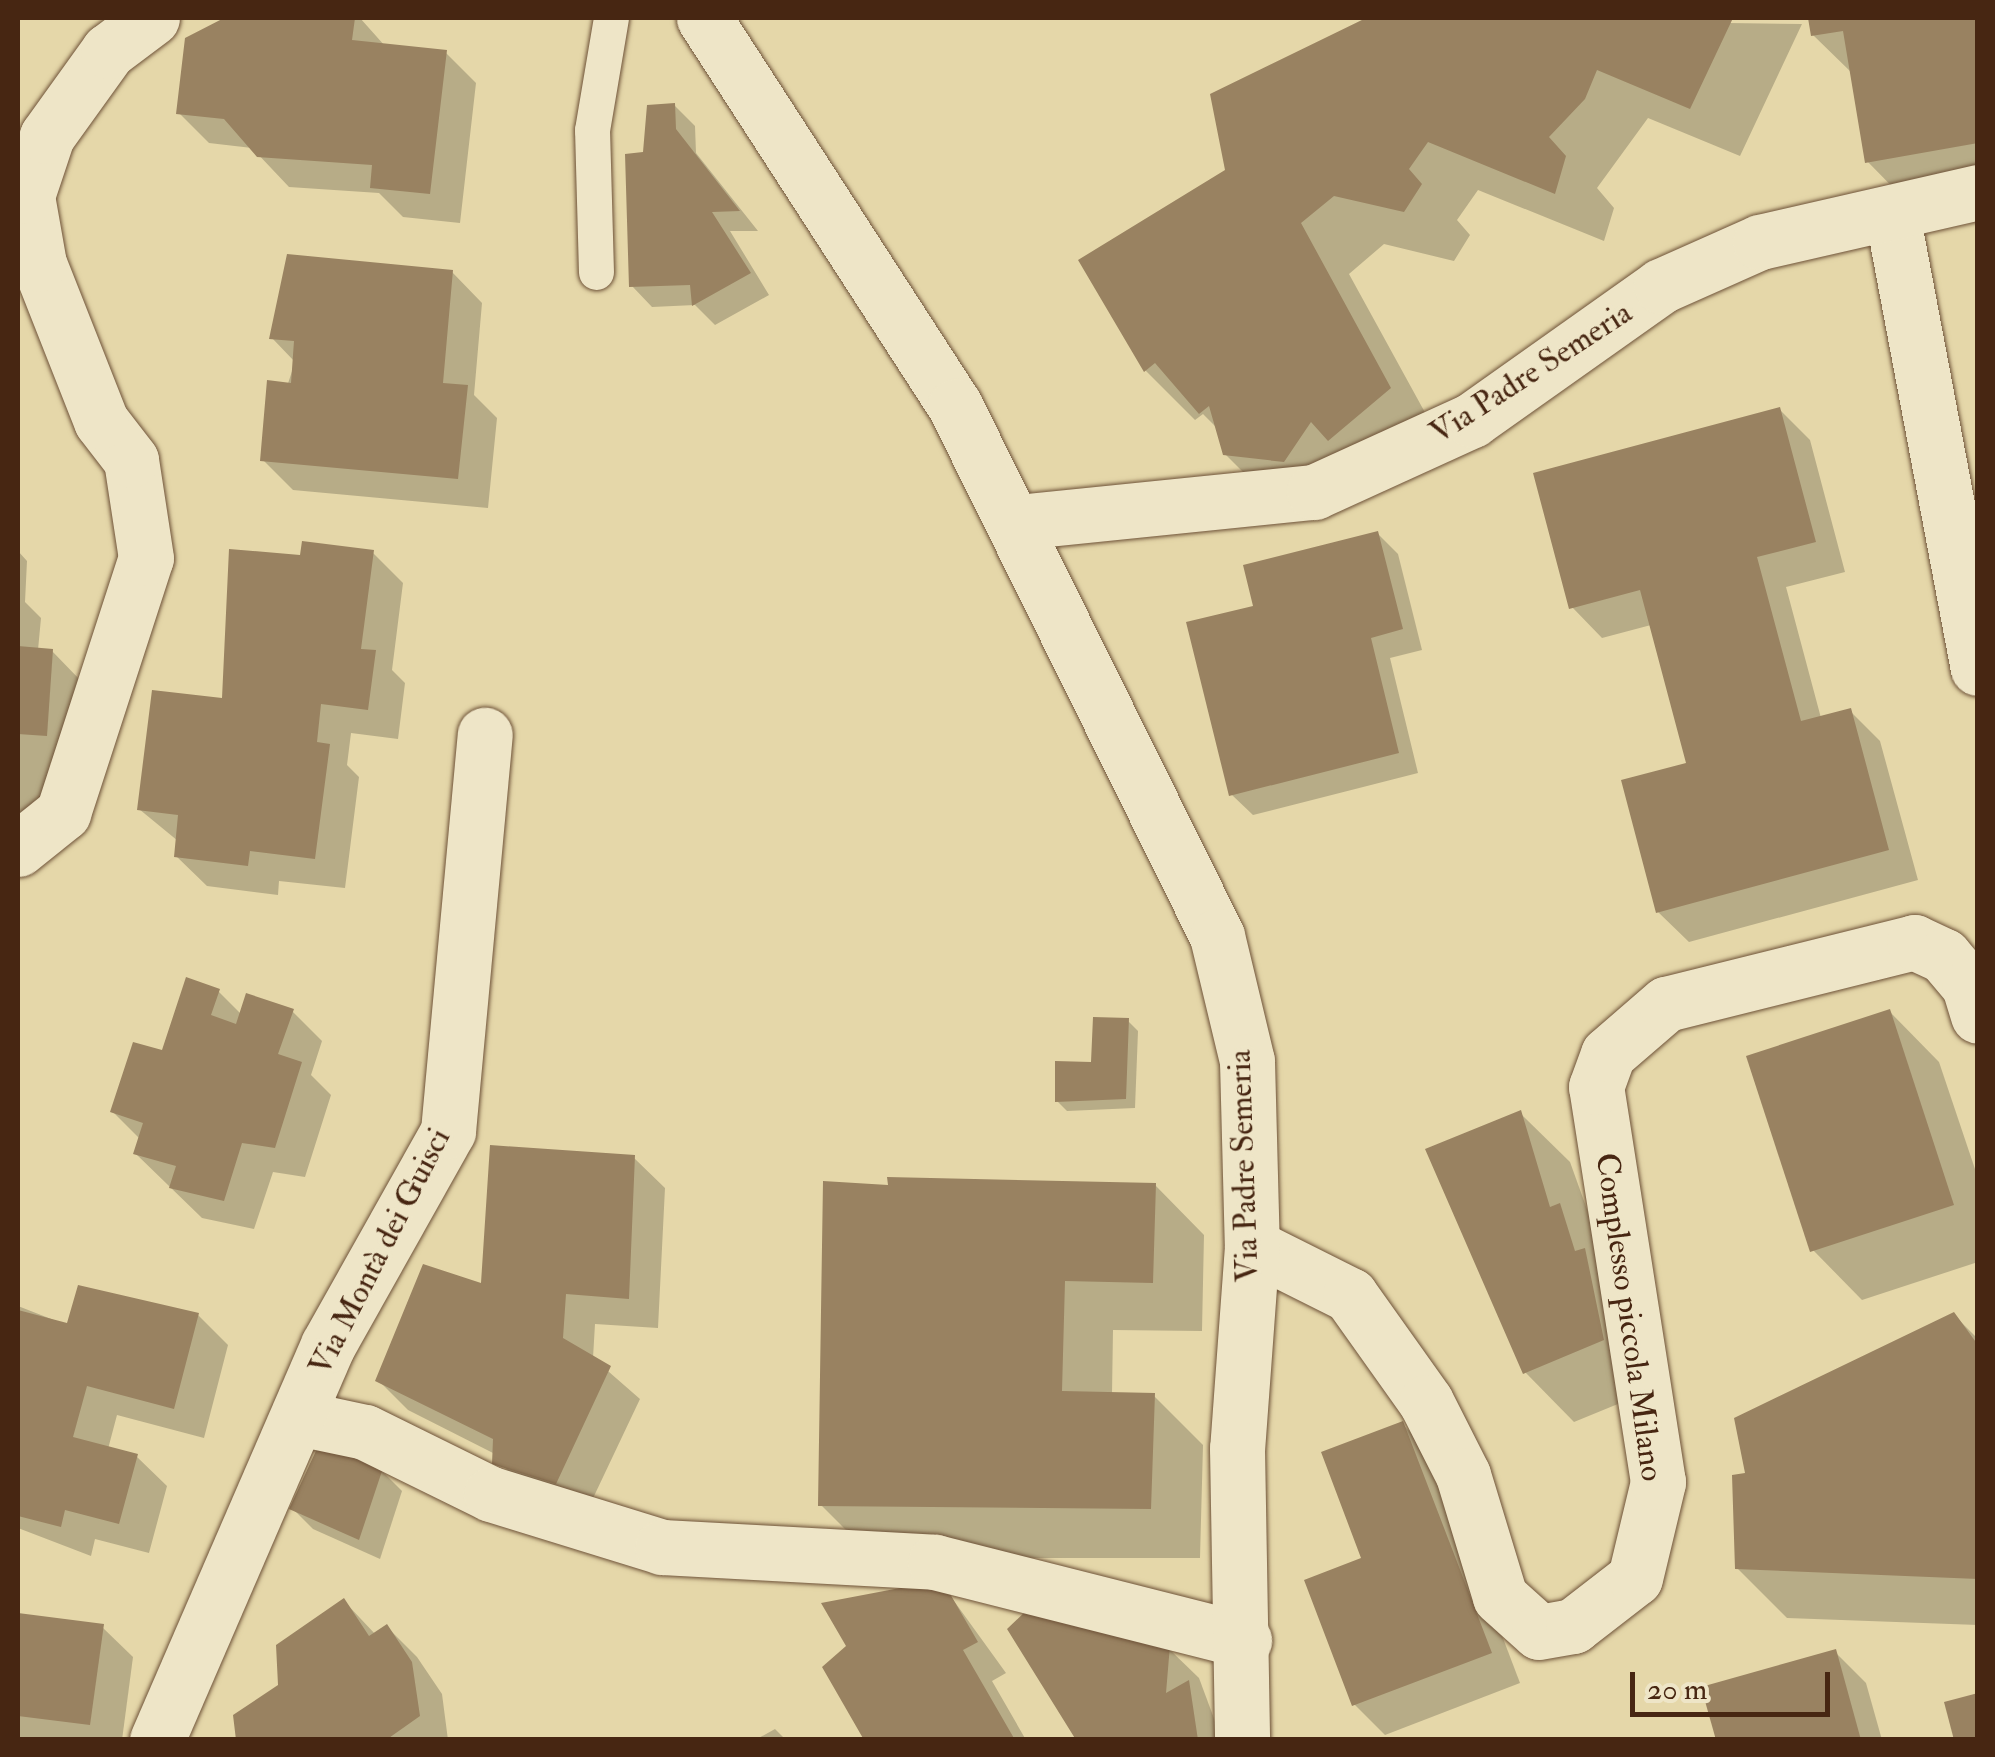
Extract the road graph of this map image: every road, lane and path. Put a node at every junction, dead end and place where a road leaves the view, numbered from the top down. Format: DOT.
graph roads {
  1 [pos="152,18"];
  2 [pos="611,18"];
  3 [pos="704,18"];
  4 [pos="1978,192"];
  5 [pos="1892,214"];
  6 [pos="596,272"];
  7 [pos="1016,522"];
  8 [pos="1978,668"];
  9 [pos="485,734"];
  10 [pos="18,849"];
  11 [pos="1978,1016"];
  12 [pos="1252,1246"];
  13 [pos="299,1418"];
  14 [pos="1244,1640"];
  15 [pos="157,1740"];
  16 [pos="1242,1740"];
  1 -- 10 [label="street"];
  2 -- 6 [label="lane"];
  3 -- 7 [label="street, Via Padre Semeria"];
  4 -- 5 [label="street, Via Padre Semeria"];
  5 -- 7 [label="street, Via Padre Semeria"];
  5 -- 8 [label="street"];
  7 -- 12 [label="street, Via Padre Semeria"];
  9 -- 13 [label="street, Via Montà dei Guisci"];
  11 -- 12 [label="street, Complesso piccola Milano"];
  12 -- 14 [label="street, Via Padre Semeria"];
  13 -- 14 [label="street"];
  13 -- 15 [label="street, Via Montà dei Guisci"];
  14 -- 16 [label="street, Via Padre Semeria"];
}
